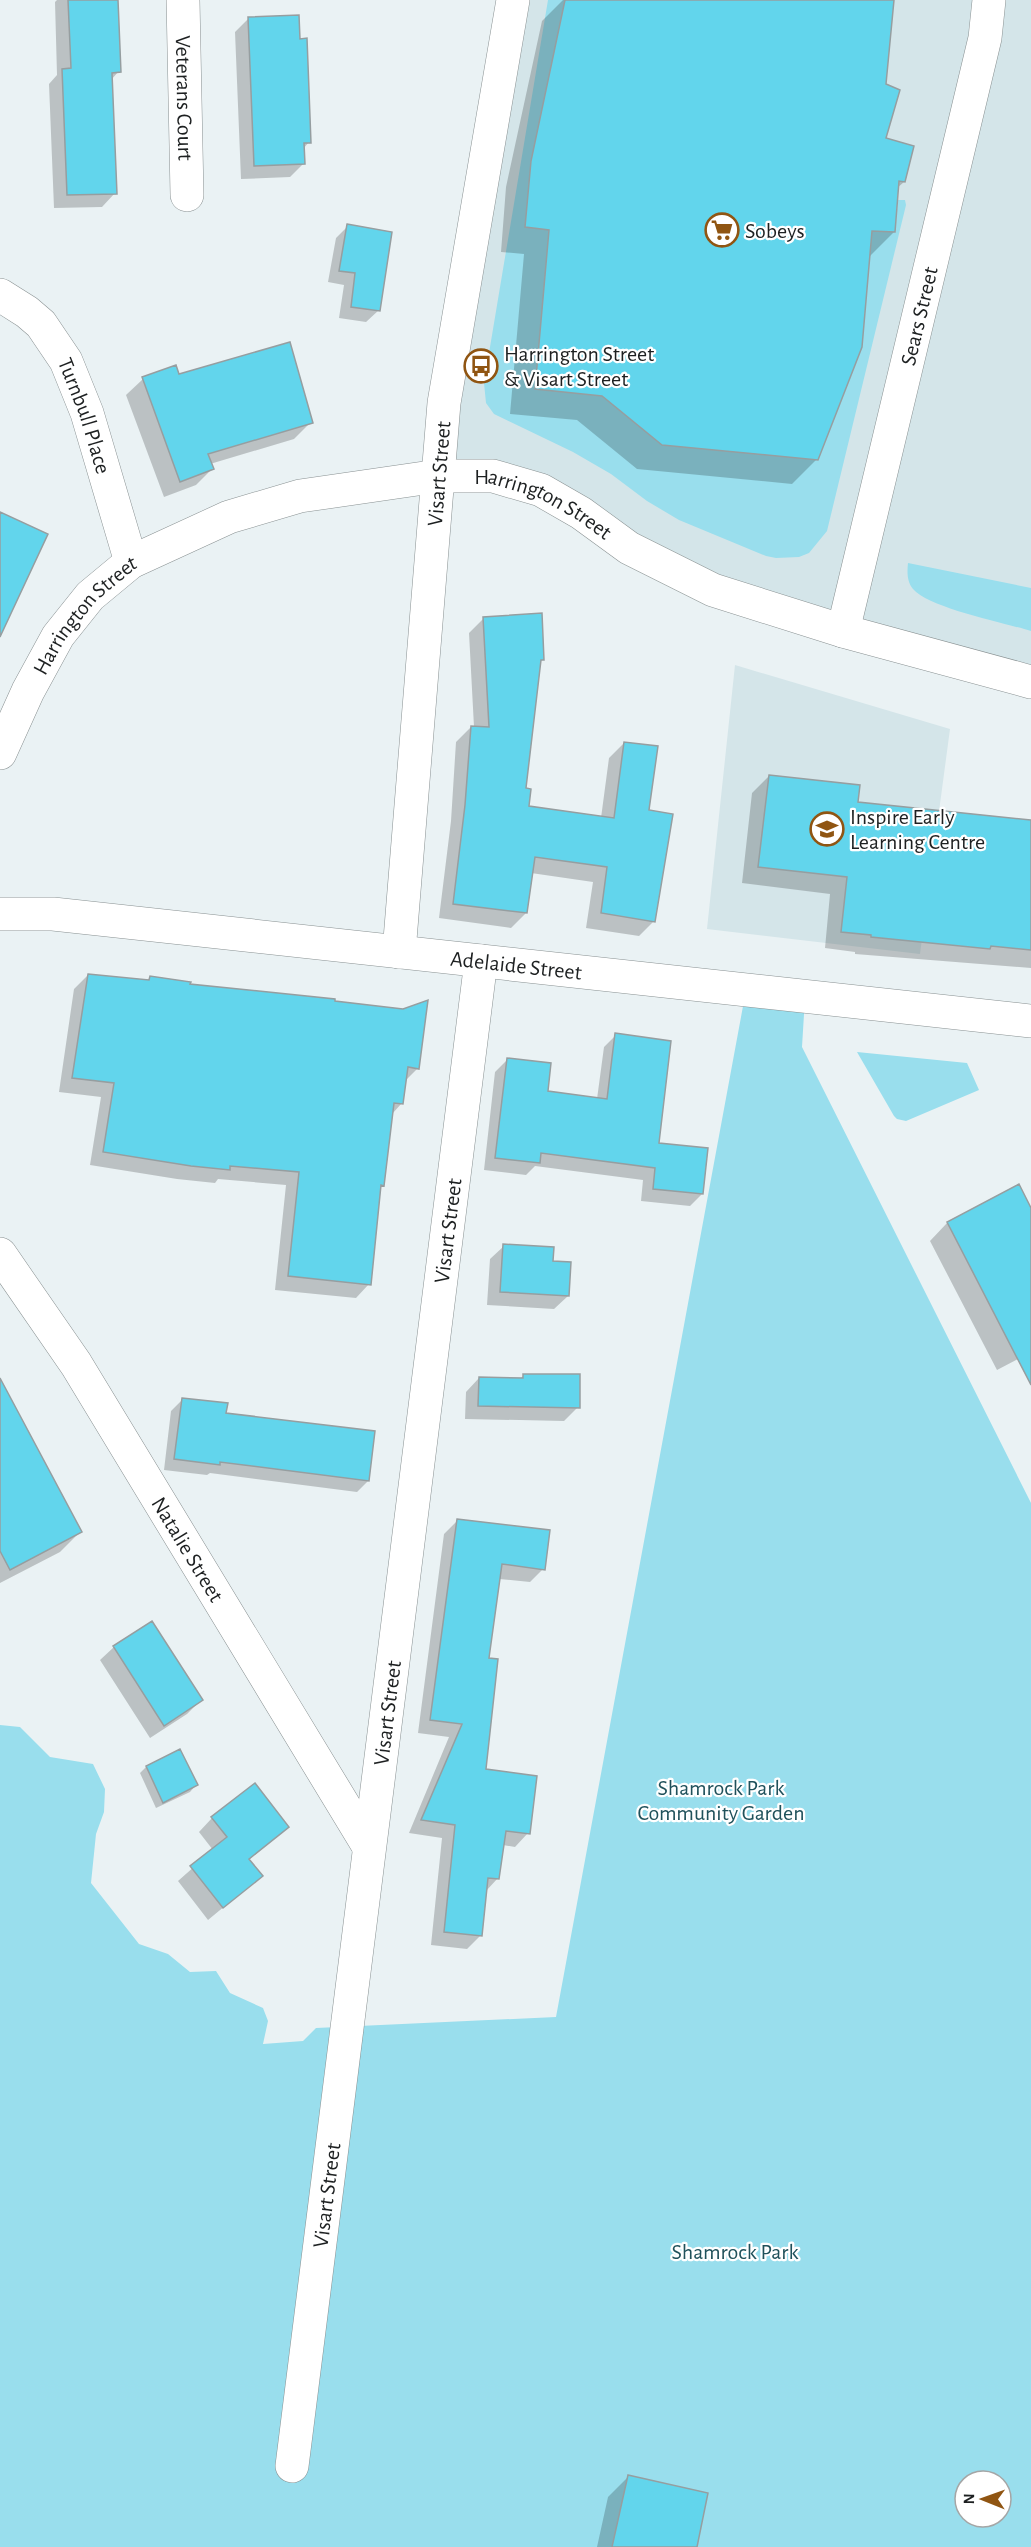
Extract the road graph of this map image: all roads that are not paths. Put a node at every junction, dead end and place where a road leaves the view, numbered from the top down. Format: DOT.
graph roads {
  1 [pos="183,0"];
  2 [pos="513,0"];
  3 [pos="989,0"];
  4 [pos="187,195"];
  5 [pos="0,295"];
  6 [pos="438,476"];
  7 [pos="131,562"];
  8 [pos="843,631"];
  9 [pos="1031,682"];
  10 [pos="0,753"];
  11 [pos="0,914"];
  12 [pos="399,952"];
  13 [pos="481,961"];
  14 [pos="1031,1021"];
  15 [pos="0,1254"];
  16 [pos="369,1847"];
  17 [pos="292,2466"];
  1 -- 4 [label="street, Veterans Court"];
  2 -- 6 [label="street, Visart Street"];
  3 -- 8 [label="street, Sears Street"];
  5 -- 7 [label="street, Turnbull Place"];
  6 -- 7 [label="street, Harrington Street"];
  6 -- 8 [label="street, Harrington Street"];
  6 -- 12 [label="street, Visart Street"];
  7 -- 10 [label="street, Harrington Street"];
  8 -- 9 [label="street, Harrington Street"];
  11 -- 12 [label="street, Adelaide Street"];
  12 -- 13 [label="street, Adelaide Street"];
  13 -- 14 [label="street, Adelaide Street"];
  13 -- 16 [label="street, Visart Street"];
  15 -- 16 [label="street, Natalie Street"];
  16 -- 17 [label="street, Visart Street"];
}
